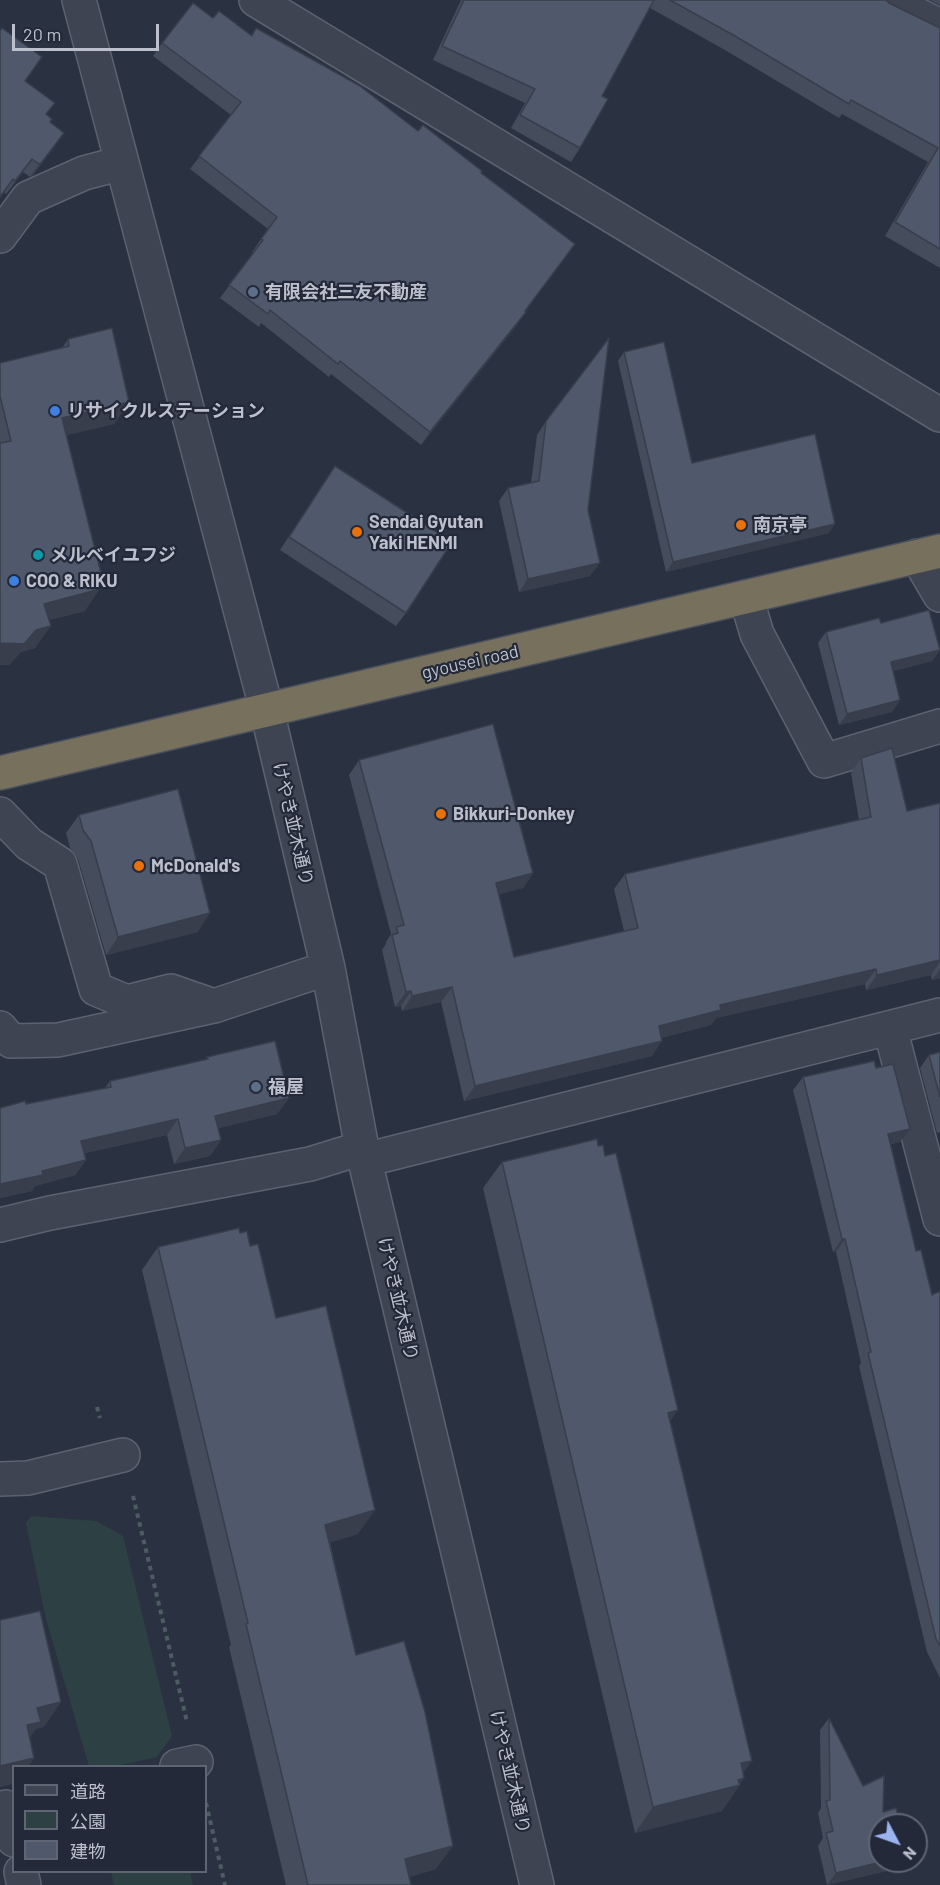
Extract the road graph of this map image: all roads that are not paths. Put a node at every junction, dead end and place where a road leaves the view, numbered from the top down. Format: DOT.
graph roads {
  1 [pos="79,0"];
  2 [pos="256,0"];
  3 [pos="888,0"];
  4 [pos="290,8"];
  5 [pos="940,26"];
  6 [pos="122,163"];
  7 [pos="0,236"];
  8 [pos="940,415"];
  9 [pos="929,554"];
  10 [pos="940,595"];
  11 [pos="746,597"];
  12 [pos="267,711"];
  13 [pos="940,726"];
  14 [pos="0,773"];
  15 [pos="0,814"];
  16 [pos="328,968"];
  17 [pos="214,1006"];
  18 [pos="940,1015"];
  19 [pos="0,1028"];
  20 [pos="890,1028"];
  21 [pos="364,1154"];
  22 [pos="940,1219"];
  23 [pos="0,1225"];
  24 [pos="123,1455"];
  25 [pos="0,1479"];
  26 [pos="6,1807"];
  27 [pos="12,1832"];
  28 [pos="537,1885"];
  1 -- 6 [label="street, けやき並木通り"];
  2 -- 4 [label="street"];
  3 -- 5 [label="street"];
  4 -- 8 [label="street"];
  6 -- 7 [label="street"];
  6 -- 12 [label="street, けやき並木通り"];
  9 -- 10 [label="street"];
  9 -- 11 [label="highway, gyousei road"];
  11 -- 12 [label="highway, gyousei road"];
  11 -- 13 [label="street"];
  12 -- 14 [label="highway, gyousei road"];
  12 -- 16 [label="street, けやき並木通り"];
  15 -- 17 [label="street"];
  16 -- 17 [label="street"];
  16 -- 21 [label="street, けやき並木通り"];
  17 -- 19 [label="street"];
  18 -- 20 [label="street"];
  20 -- 21 [label="street"];
  20 -- 22 [label="street"];
  21 -- 23 [label="street"];
  21 -- 28 [label="street, けやき並木通り"];
  24 -- 25 [label="street"];
  26 -- 27 [label="street"];
}
